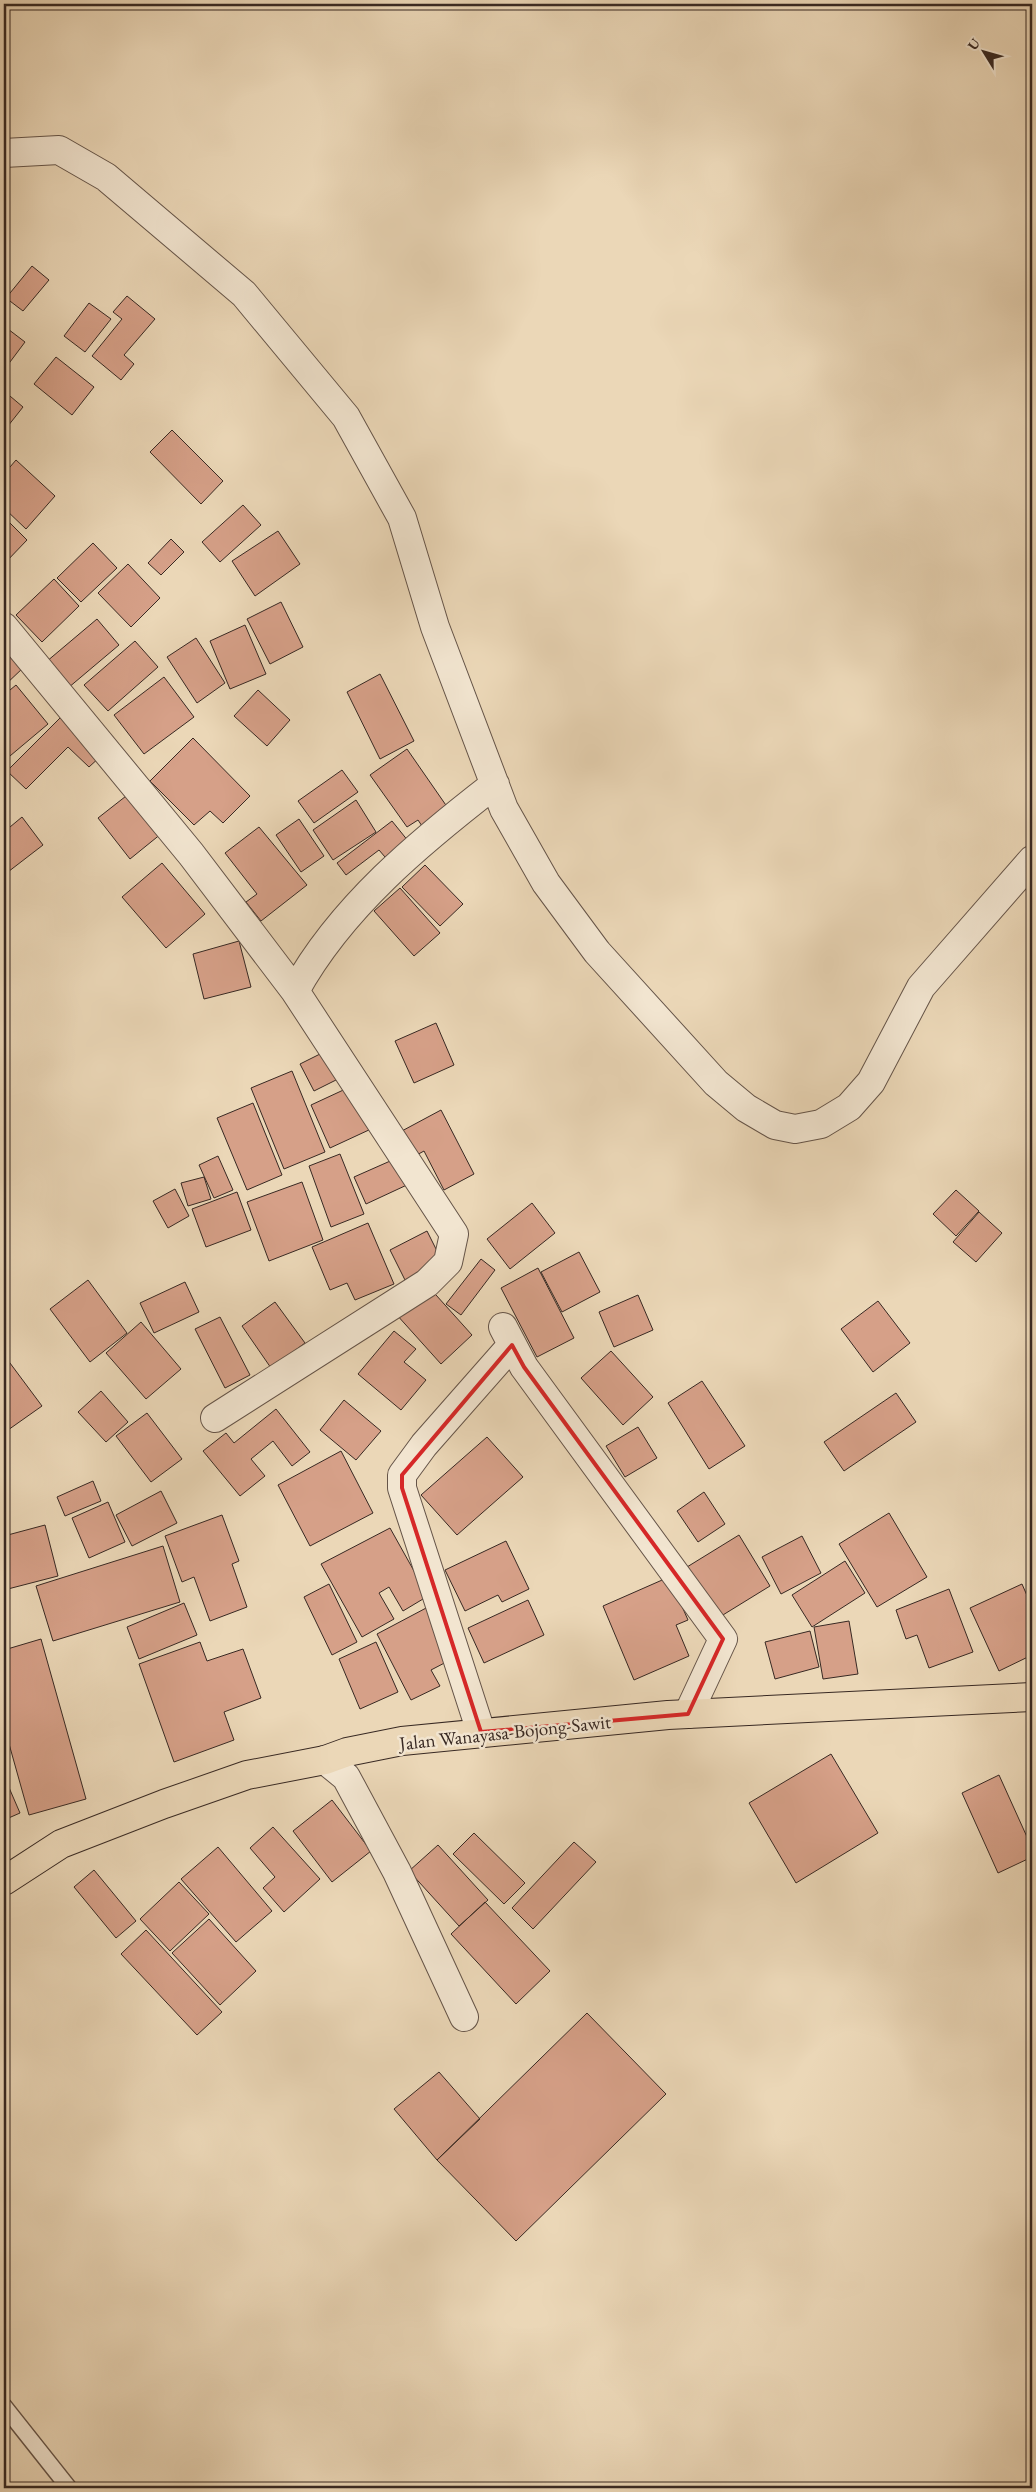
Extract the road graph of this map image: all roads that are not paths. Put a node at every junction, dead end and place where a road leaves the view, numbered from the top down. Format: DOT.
graph roads {
  1 [pos="4,153"];
  2 [pos="4,628"];
  3 [pos="494,784"];
  4 [pos="1032,860"];
  5 [pos="295,991"];
  6 [pos="215,1418"];
  7 [pos="1032,1697"];
  8 [pos="688,1714"];
  9 [pos="481,1732"];
  10 [pos="325,1760"];
  11 [pos="4,1882"];
  12 [pos="464,2018"];
  13 [pos="4,2406"];
  14 [pos="69,2488"];
  1 -- 3 [label="street"];
  2 -- 5 [label="street"];
  3 -- 4 [label="street"];
  3 -- 5 [label="street"];
  5 -- 6 [label="street"];
  7 -- 8 [label="main road, Jalan Wanayasa-Bojong-Sawit"];
  8 -- 9 [label="main road, Jalan Wanayasa-Bojong-Sawit"];
  8 -- 9 [label="street"];
  9 -- 10 [label="main road, Jalan Wanayasa-Bojong-Sawit"];
  10 -- 11 [label="main road, Jalan Wanayasa-Bojong-Sawit"];
  10 -- 12 [label="street"];
  13 -- 14 [label="lane"];
}
